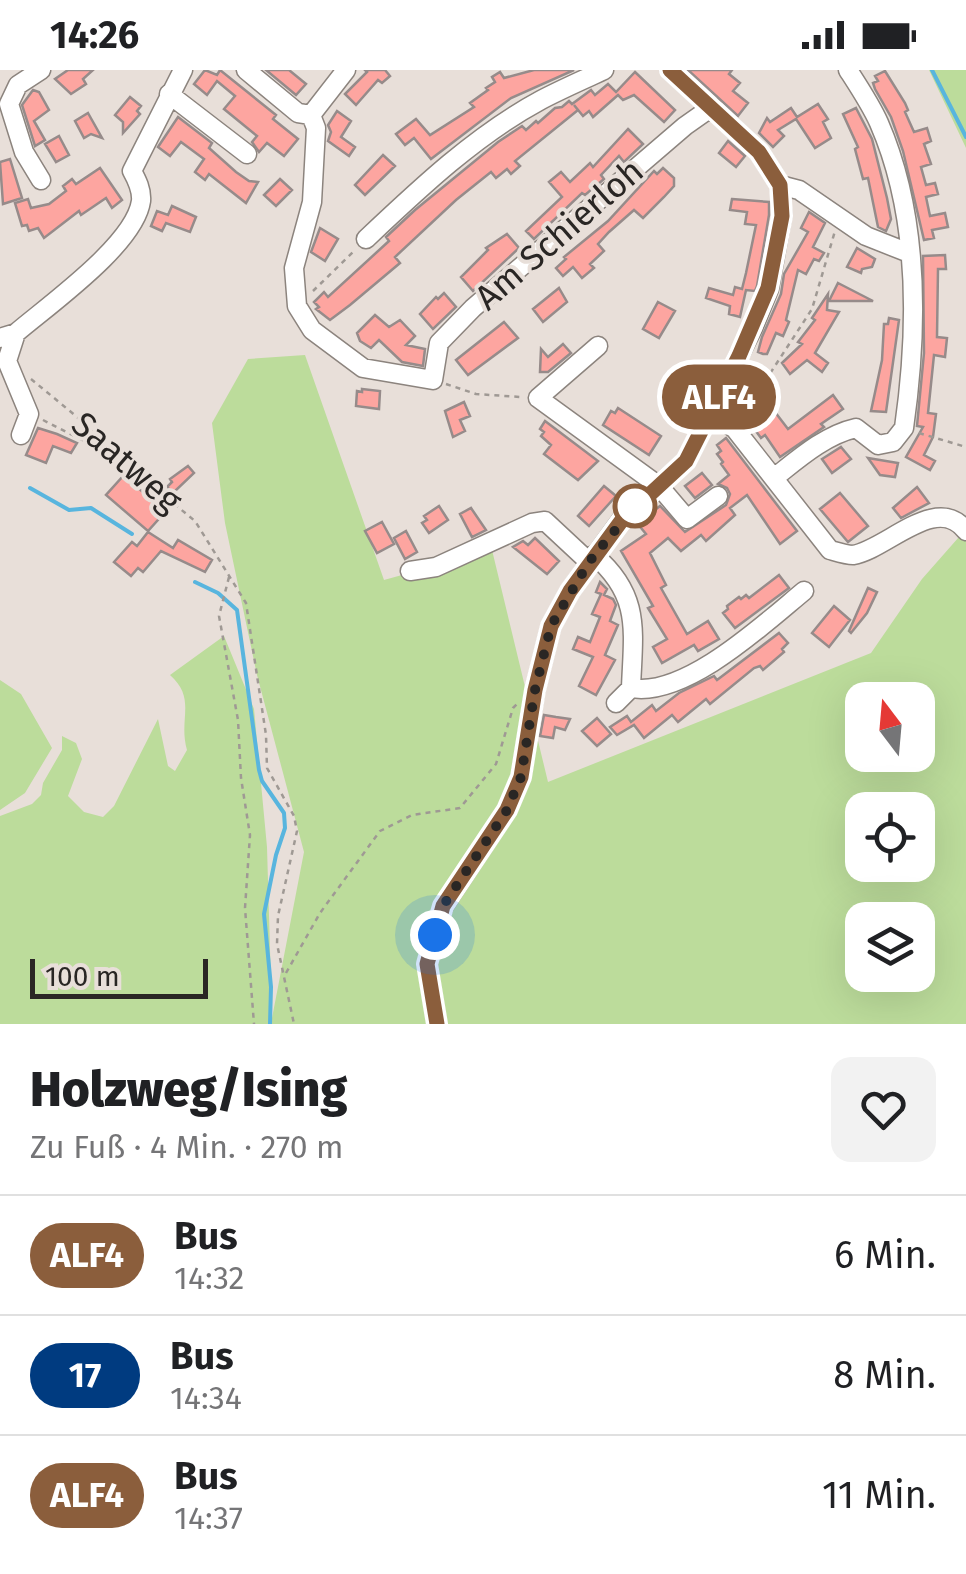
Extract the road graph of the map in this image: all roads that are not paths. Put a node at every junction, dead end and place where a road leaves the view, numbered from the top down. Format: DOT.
graph roads {
  1 [pos="41,70"];
  2 [pos="184,70"];
  3 [pos="246,70"];
  4 [pos="346,70"];
  5 [pos="604,70"];
  6 [pos="670,70"];
  7 [pos="848,70"];
  8 [pos="169,94"];
  9 [pos="712,107"];
  10 [pos="311,115"];
  11 [pos="247,154"];
  12 [pos="41,180"];
  13 [pos="780,185"];
  14 [pos="366,239"];
  15 [pos="909,253"];
  16 [pos="8,335"];
  17 [pos="598,346"];
  18 [pos="712,412"];
  19 [pos="21,435"];
  20 [pos="774,478"];
  21 [pos="658,486"];
  22 [pos="718,496"];
  23 [pos="966,532"];
  24 [pos="592,559"];
  25 [pos="410,571"];
  26 [pos="804,591"];
  27 [pos="631,688"];
  28 [pos="616,703"];
  29 [pos="437,1024"];
  1 -- 12 [label="street"];
  2 -- 8 [label="street"];
  3 -- 10 [label="street"];
  4 -- 10 [label="street"];
  5 -- 14 [label="street"];
  6 -- 9 [label="street"];
  7 -- 15 [label="street"];
  8 -- 11 [label="street"];
  8 -- 16 [label="street"];
  9 -- 10 [label="street, Am Schierloh"];
  9 -- 13 [label="street"];
  13 -- 15 [label="street"];
  13 -- 18 [label="street"];
  15 -- 20 [label="street"];
  16 -- 19 [label="street"];
  17 -- 21 [label="street"];
  18 -- 20 [label="street"];
  18 -- 21 [label="street"];
  20 -- 23 [label="street"];
  21 -- 22 [label="street"];
  21 -- 24 [label="street"];
  24 -- 25 [label="street"];
  24 -- 27 [label="street"];
  24 -- 29 [label="street"];
  26 -- 27 [label="street"];
  27 -- 28 [label="street"];
}
